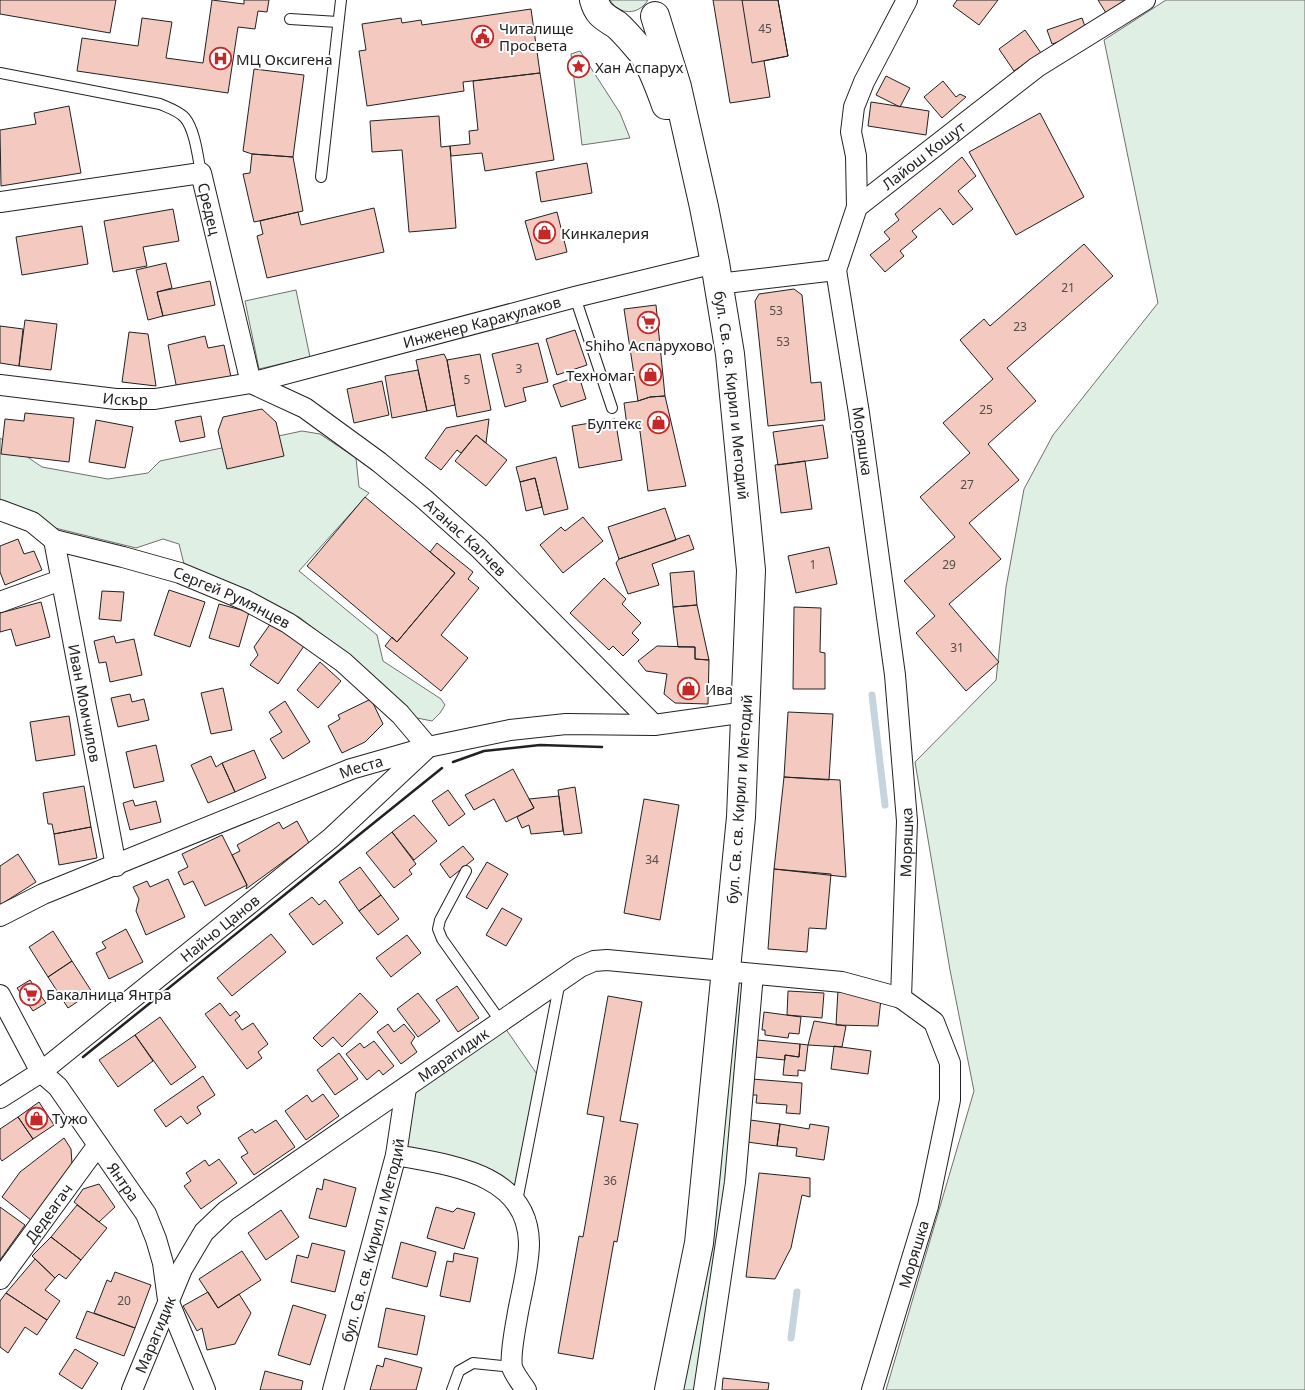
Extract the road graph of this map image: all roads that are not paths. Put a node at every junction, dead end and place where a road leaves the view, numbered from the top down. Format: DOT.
graph roads {
  1 [pos="341,0"];
  2 [pos="907,0"];
  3 [pos="1145,0"];
  4 [pos="591,2"];
  5 [pos="659,8"];
  6 [pos="290,19"];
  7 [pos="338,22"];
  8 [pos="617,26"];
  9 [pos="0,73"];
  10 [pos="201,173"];
  11 [pos="322,177"];
  12 [pos="0,202"];
  13 [pos="704,207"];
  14 [pos="857,207"];
  15 [pos="836,270"];
  16 [pos="716,273"];
  17 [pos="575,297"];
  18 [pos="251,383"];
  19 [pos="0,385"];
  20 [pos="612,408"];
  21 [pos="0,510"];
  22 [pos="54,540"];
  23 [pos="61,580"];
  24 [pos="0,602"];
  25 [pos="746,712"];
  26 [pos="654,724"];
  27 [pos="428,746"];
  28 [pos="116,866"];
  29 [pos="466,870"];
  30 [pos="0,916"];
  31 [pos="726,972"];
  32 [pos="753,974"];
  33 [pos="560,981"];
  34 [pos="0,995"];
  35 [pos="900,998"];
  36 [pos="501,1022"];
  37 [pos="41,1072"];
  38 [pos="406,1088"];
  39 [pos="0,1098"];
  40 [pos="98,1145"];
  41 [pos="396,1155"];
  42 [pos="517,1201"];
  43 [pos="0,1279"];
  44 [pos="168,1300"];
  45 [pos="512,1367"];
  46 [pos="132,1390"];
  47 [pos="205,1390"];
  48 [pos="333,1390"];
  49 [pos="452,1390"];
  50 [pos="526,1390"];
  51 [pos="669,1390"];
  52 [pos="704,1390"];
  53 [pos="872,1390"];
  1 -- 7 [label="lane"];
  2 -- 14 [label="street"];
  3 -- 14 [label="street, Лайош Кошут"];
  4 -- 8 [label="main road"];
  5 -- 8 [label="main road"];
  5 -- 13 [label="main road"];
  6 -- 7 [label="lane"];
  7 -- 11 [label="lane"];
  8 -- 13 [label="main road"];
  9 -- 10 [label="lane"];
  10 -- 12 [label="street, Средец"];
  10 -- 18 [label="street, Средец"];
  13 -- 16 [label="main road, бул. Св. св. Кирил и Методий"];
  14 -- 15 [label="street"];
  15 -- 16 [label="street"];
  15 -- 35 [label="street, Моряшка"];
  16 -- 17 [label="street, Инженер Каракулаков"];
  16 -- 25 [label="main road, бул. Св. св. Кирил и Методий"];
  17 -- 18 [label="street, Инженер Каракулаков"];
  17 -- 20 [label="lane"];
  18 -- 19 [label="street, Искър"];
  18 -- 26 [label="street, Атанас Калчев"];
  21 -- 22 [label="street, Сергей Румянцев"];
  22 -- 23 [label="street, Иван Момчилов"];
  22 -- 27 [label="street, Сергей Румянцев"];
  23 -- 24 [label="street"];
  23 -- 28 [label="street, Иван Момчилов"];
  25 -- 26 [label="street, Места"];
  25 -- 31 [label="main road, бул. Св. св. Кирил и Методий"];
  26 -- 27 [label="street, Места"];
  27 -- 28 [label="street, Места"];
  27 -- 37 [label="street, Найчо Цанов"];
  28 -- 30 [label="street, Места"];
  29 -- 36 [label="lane"];
  31 -- 32 [label="street, Марагидик"];
  31 -- 33 [label="street, Марагидик"];
  31 -- 51 [label="main road, бул. Св. св. Кирил и Методий"];
  32 -- 35 [label="street, Марагидик"];
  32 -- 52 [label="street"];
  33 -- 36 [label="street, Марагидик"];
  33 -- 42 [label="lane"];
  34 -- 37 [label="street, Янтра"];
  35 -- 53 [label="street, Моряшка"];
  36 -- 38 [label="street, Марагидик"];
  37 -- 39 [label="street, Найчо Цанов"];
  37 -- 40 [label="street, Янтра"];
  38 -- 41 [label="street, бул. Св. св. Кирил и Методий"];
  38 -- 44 [label="street, Марагидик"];
  40 -- 43 [label="street, Дедеагач"];
  40 -- 44 [label="street, Янтра"];
  41 -- 42 [label="street"];
  41 -- 48 [label="street, бул. Св. св. Кирил и Методий"];
  42 -- 45 [label="street"];
  44 -- 46 [label="street, Марагидик"];
  44 -- 47 [label="street, Янтра"];
  45 -- 49 [label="lane"];
  45 -- 50 [label="street"];
}
